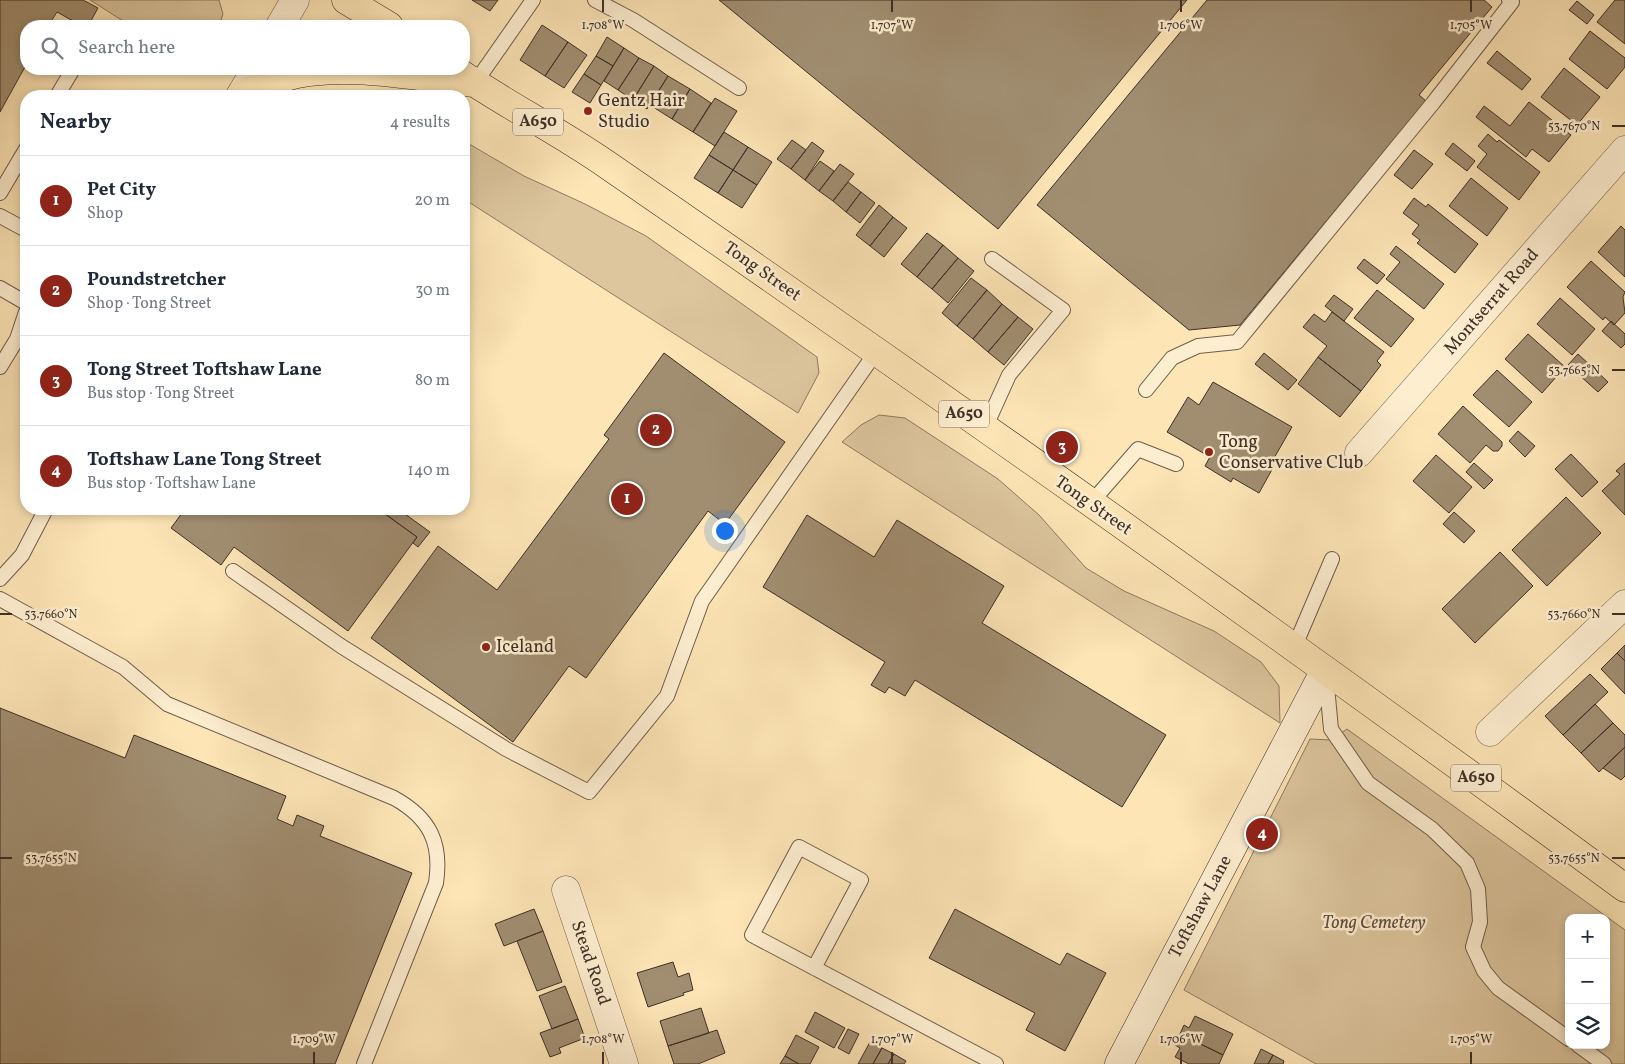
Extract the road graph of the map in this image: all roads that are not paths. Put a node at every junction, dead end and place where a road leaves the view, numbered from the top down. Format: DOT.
graph roads {
  1 [pos="295,0"];
  2 [pos="346,0"];
  3 [pos="533,0"];
  4 [pos="595,0"];
  5 [pos="1509,0"];
  6 [pos="283,20"];
  7 [pos="379,20"];
  8 [pos="470,69"];
  9 [pos="69,75"];
  10 [pos="252,75"];
  11 [pos="293,75"];
  12 [pos="444,75"];
  13 [pos="464,76"];
  14 [pos="739,88"];
  15 [pos="61,90"];
  16 [pos="243,90"];
  17 [pos="252,90"];
  18 [pos="1625,150"];
  19 [pos="20,158"];
  20 [pos="0,193"];
  21 [pos="0,216"];
  22 [pos="20,227"];
  23 [pos="992,259"];
  24 [pos="0,288"];
  25 [pos="20,300"];
  26 [pos="20,330"];
  27 [pos="876,352"];
  28 [pos="0,367"];
  29 [pos="1146,390"];
  30 [pos="985,428"];
  31 [pos="1359,453"];
  32 [pos="1176,464"];
  33 [pos="1090,504"];
  34 [pos="43,515"];
  35 [pos="1332,559"];
  36 [pos="233,571"];
  37 [pos="0,579"];
  38 [pos="0,599"];
  39 [pos="1625,604"];
  40 [pos="1294,648"];
  41 [pos="1325,670"];
  42 [pos="1490,732"];
  43 [pos="1625,888"];
  44 [pos="566,890"];
  45 [pos="814,968"];
  46 [pos="1565,1036"];
  47 [pos="1583,1049"];
  48 [pos="364,1064"];
  49 [pos="624,1064"];
  50 [pos="996,1064"];
  51 [pos="1119,1064"];
  52 [pos="1604,1064"];
  1 -- 6 [label="street"];
  2 -- 7 [label="highway"];
  3 -- 8 [label="lane"];
  4 -- 14 [label="lane"];
  5 -- 29 [label="lane"];
  9 -- 15 [label="lane"];
  10 -- 16 [label="street"];
  11 -- 17 [label="highway"];
  12 -- 13 [label="highway"];
  13 -- 27 [label="highway, Tong Street / A650"];
  18 -- 31 [label="street, Montserrat Road"];
  19 -- 20 [label="lane"];
  21 -- 22 [label="lane"];
  23 -- 30 [label="lane"];
  24 -- 25 [label="lane"];
  26 -- 28 [label="lane"];
  27 -- 30 [label="highway, Tong Street / A650"];
  27 -- 36 [label="lane"];
  30 -- 33 [label="highway, Tong Street / A650"];
  32 -- 33 [label="lane"];
  33 -- 40 [label="highway, Tong Street / A650"];
  34 -- 37 [label="lane"];
  35 -- 40 [label="lane"];
  38 -- 48 [label="lane"];
  39 -- 42 [label="street"];
  40 -- 41 [label="highway, Tong Street / A650"];
  41 -- 43 [label="highway, Tong Street / A650"];
  41 -- 46 [label="lane"];
  41 -- 51 [label="street, Toftshaw Lane"];
  44 -- 49 [label="street, Stead Road"];
  45 -- 45 [label="lane"];
  45 -- 50 [label="lane"];
  47 -- 52 [label="lane"];
}
